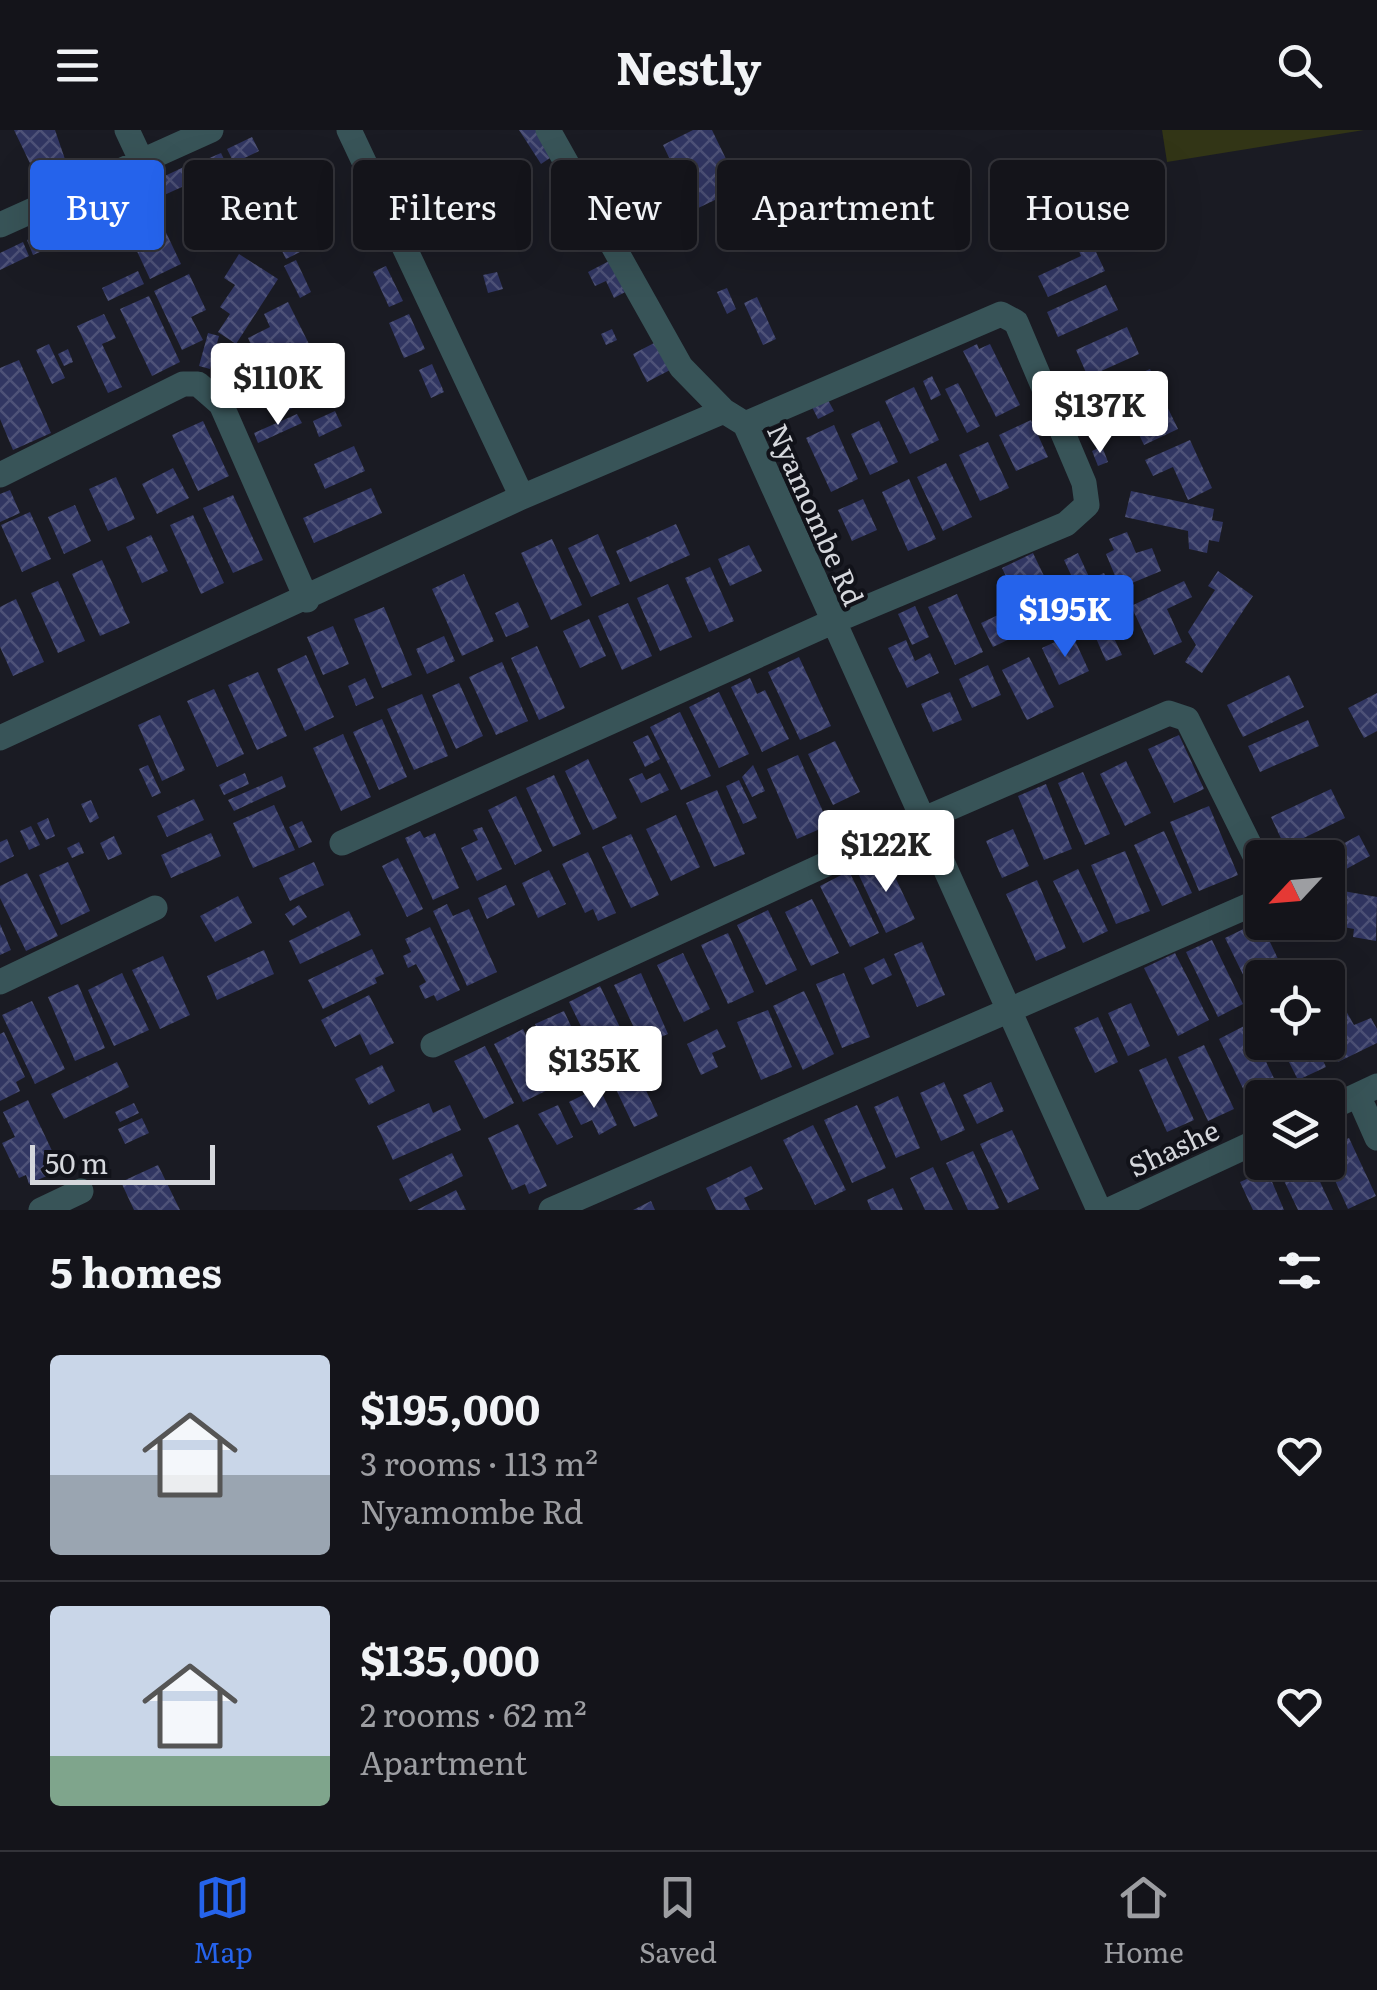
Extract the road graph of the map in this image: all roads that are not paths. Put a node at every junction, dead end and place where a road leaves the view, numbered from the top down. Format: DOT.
graph roads {
  1 [pos="127,130"];
  2 [pos="212,130"];
  3 [pos="349,130"];
  4 [pos="548,130"];
  5 [pos="141,160"];
  6 [pos="146,160"];
  7 [pos="30,212"];
  8 [pos="0,226"];
  9 [pos="734,417"];
  10 [pos="0,474"];
  11 [pos="522,498"];
  12 [pos="307,600"];
  13 [pos="832,622"];
  14 [pos="0,738"];
  15 [pos="922,820"];
  16 [pos="1247,840"];
  17 [pos="342,843"];
  18 [pos="155,908"];
  19 [pos="1245,908"];
  20 [pos="0,982"];
  21 [pos="1007,1014"];
  22 [pos="433,1046"];
  23 [pos="1368,1091"];
  24 [pos="1345,1101"];
  25 [pos="1377,1138"];
  26 [pos="1245,1147"];
  27 [pos="82,1191"];
  28 [pos="40,1210"];
  29 [pos="550,1210"];
  30 [pos="1099,1210"];
  31 [pos="1109,1210"];
  1 -- 5 [label="street"];
  2 -- 6 [label="street"];
  3 -- 11 [label="street"];
  4 -- 9 [label="street"];
  7 -- 8 [label="street"];
  9 -- 11 [label="street"];
  9 -- 13 [label="street, Nyamombe Rd"];
  9 -- 13 [label="street"];
  10 -- 12 [label="street"];
  11 -- 12 [label="street"];
  12 -- 14 [label="street"];
  13 -- 15 [label="street, Nyamombe Rd"];
  13 -- 17 [label="street"];
  15 -- 16 [label="street"];
  15 -- 21 [label="street, Nyamombe Rd"];
  15 -- 22 [label="street"];
  18 -- 20 [label="street"];
  19 -- 21 [label="street"];
  21 -- 29 [label="street"];
  21 -- 30 [label="street, Nyamombe Rd"];
  23 -- 24 [label="street"];
  23 -- 25 [label="street"];
  26 -- 31 [label="street, Shashe"];
  27 -- 28 [label="street"];
}
